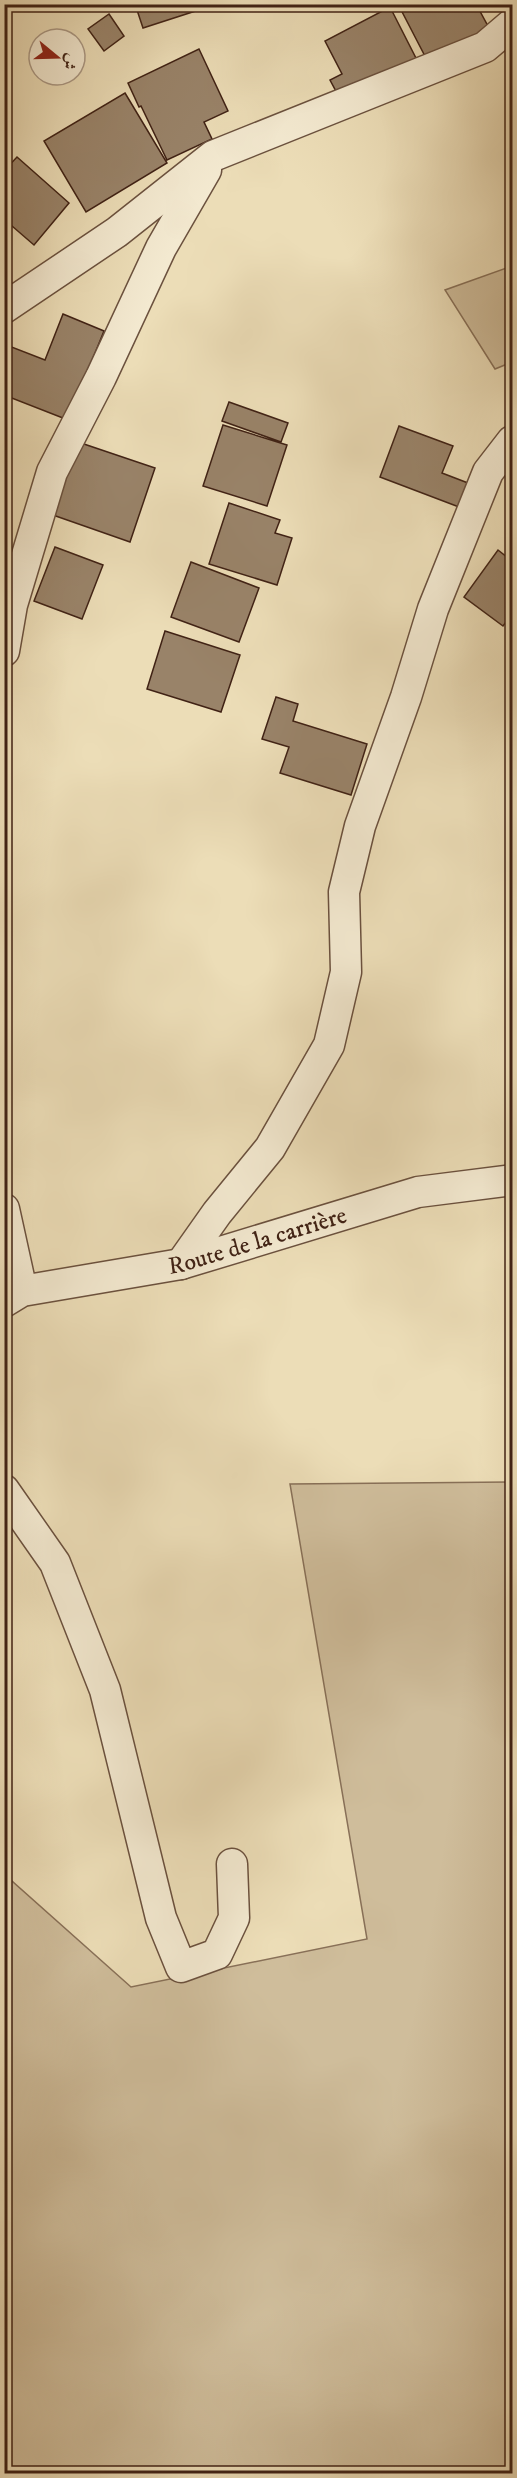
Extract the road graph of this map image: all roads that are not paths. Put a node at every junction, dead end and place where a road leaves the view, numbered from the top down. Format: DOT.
graph roads {
  1 [pos="513,24"];
  2 [pos="213,156"];
  3 [pos="4,308"];
  4 [pos="513,441"];
  5 [pos="4,651"];
  6 [pos="513,1180"];
  7 [pos="4,1209"];
  8 [pos="181,1264"];
  9 [pos="13,1296"];
  10 [pos="4,1490"];
  11 [pos="232,1864"];
  1 -- 2 [label="street"];
  2 -- 3 [label="street"];
  2 -- 5 [label="street"];
  4 -- 8 [label="street"];
  6 -- 8 [label="street, Route de la carrière"];
  7 -- 9 [label="street"];
  8 -- 9 [label="street, Route de la carrière"];
  10 -- 11 [label="street"];
}
